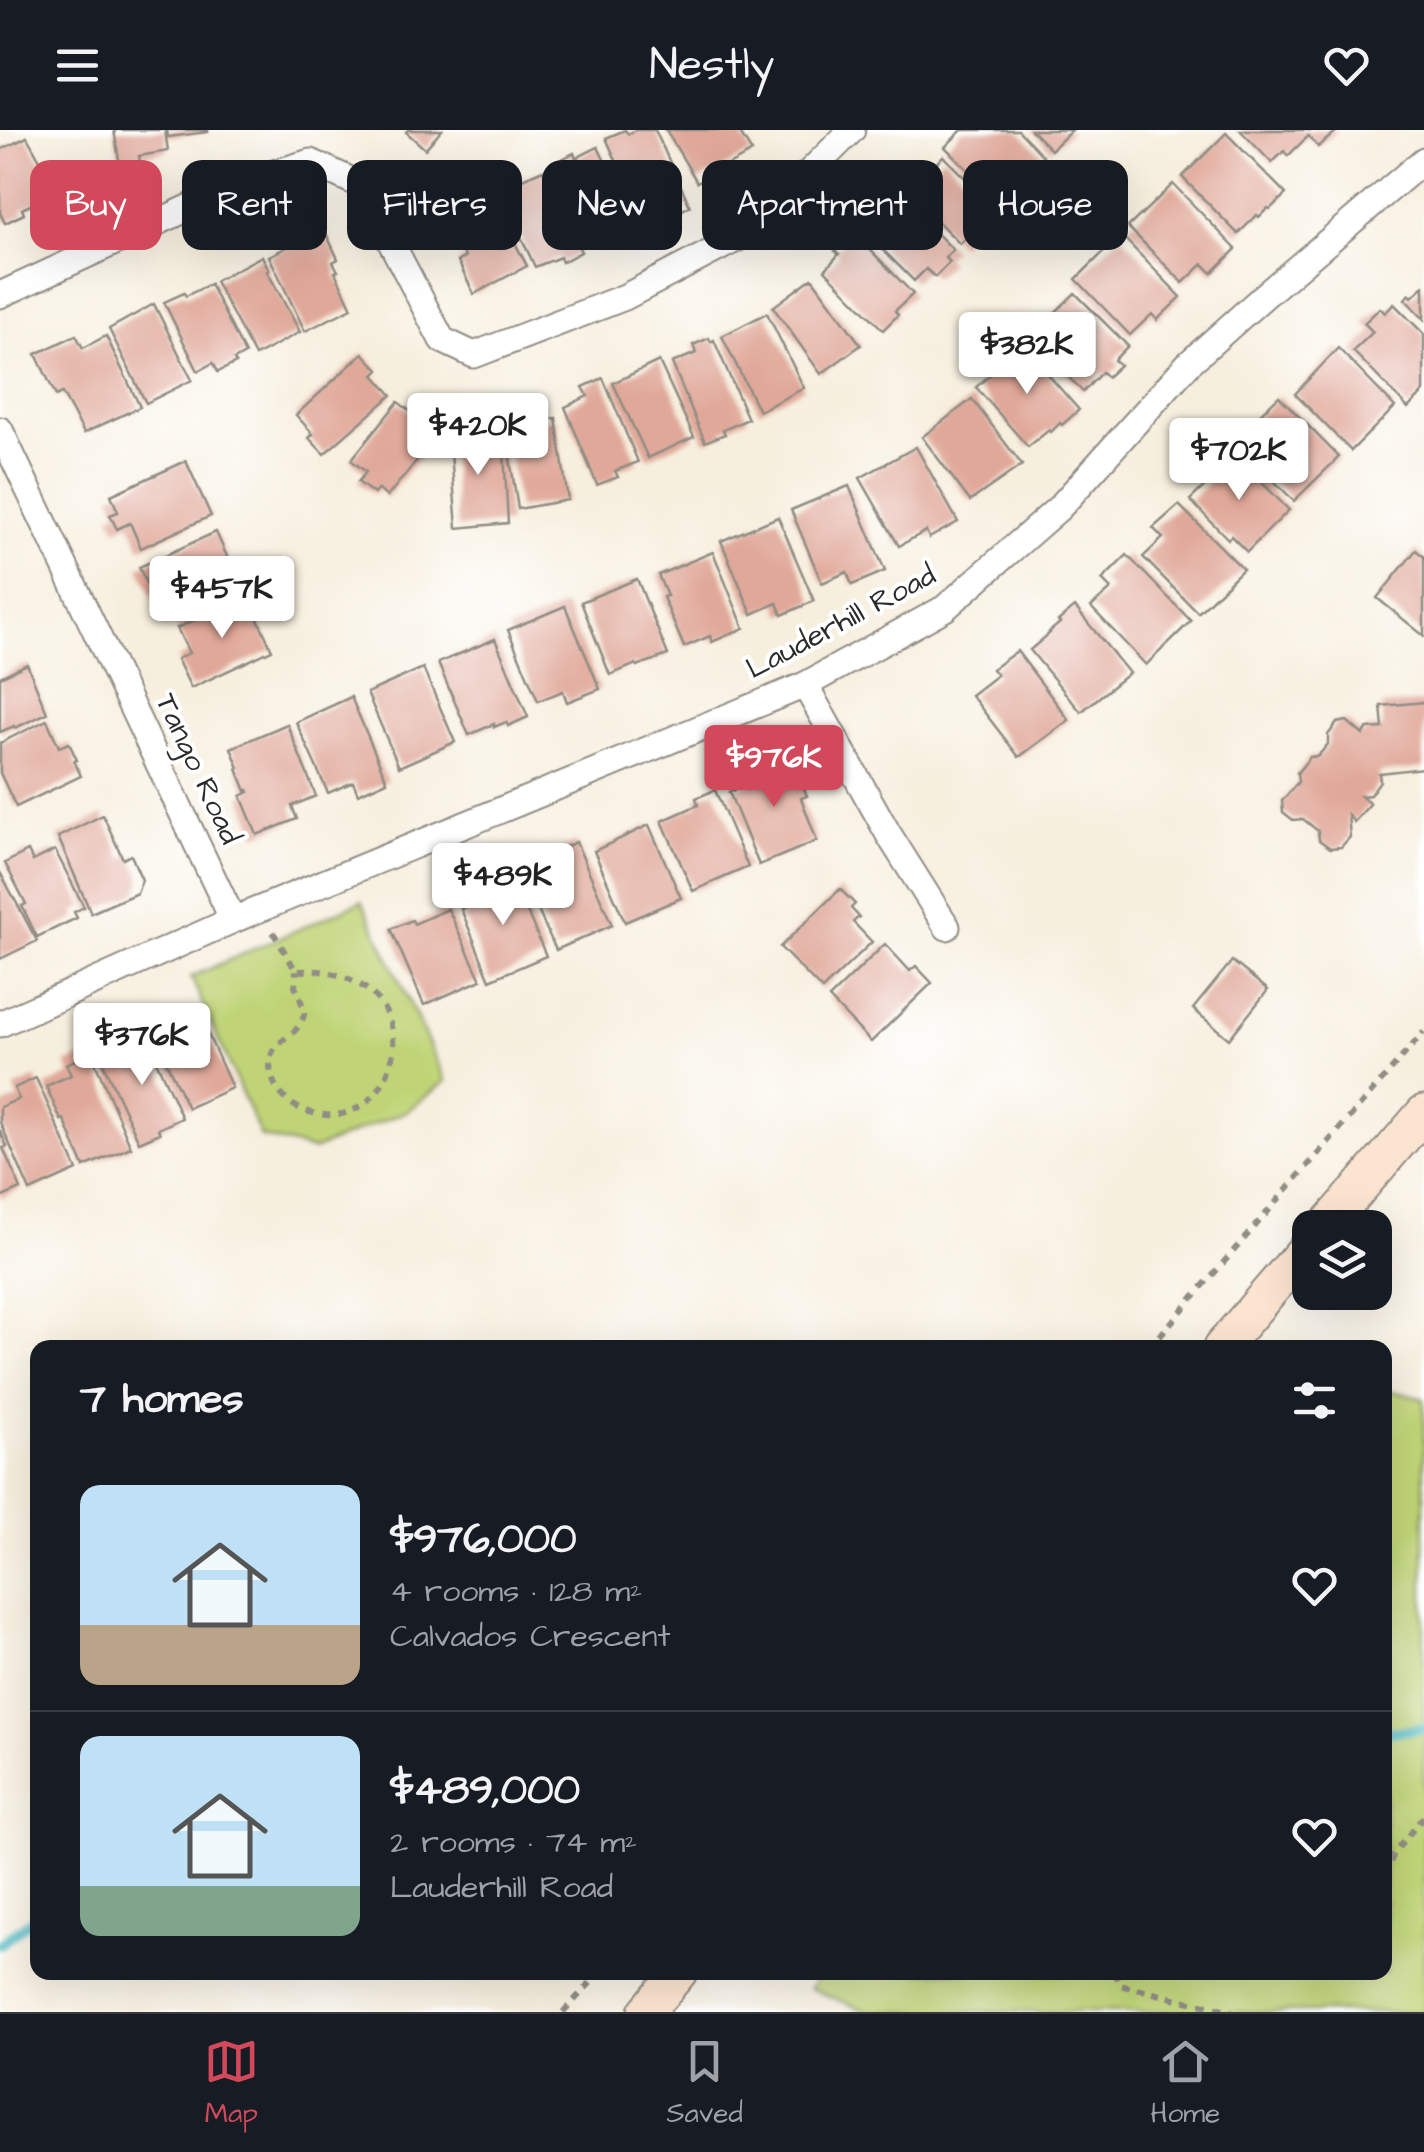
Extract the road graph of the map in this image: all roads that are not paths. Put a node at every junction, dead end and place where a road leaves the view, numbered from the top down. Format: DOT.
graph roads {
  1 [pos="852,130"];
  2 [pos="1424,160"];
  3 [pos="0,295"];
  4 [pos="0,430"];
  5 [pos="805,686"];
  6 [pos="233,920"];
  7 [pos="946,927"];
  8 [pos="0,1024"];
  9 [pos="1424,1113"];
  10 [pos="1340,1210"];
  11 [pos="1292,1265"];
  12 [pos="1228,1340"];
  13 [pos="673,1980"];
  14 [pos="646,2012"];
  1 -- 3 [label="street"];
  2 -- 5 [label="street, Lauderhill Road"];
  4 -- 6 [label="street, Tango Road"];
  5 -- 6 [label="street, Lauderhill Road"];
  5 -- 7 [label="street"];
  6 -- 8 [label="street, Lauderhill Road"];
  9 -- 10 [label="main road"];
  11 -- 12 [label="main road"];
  13 -- 14 [label="main road"];
}
